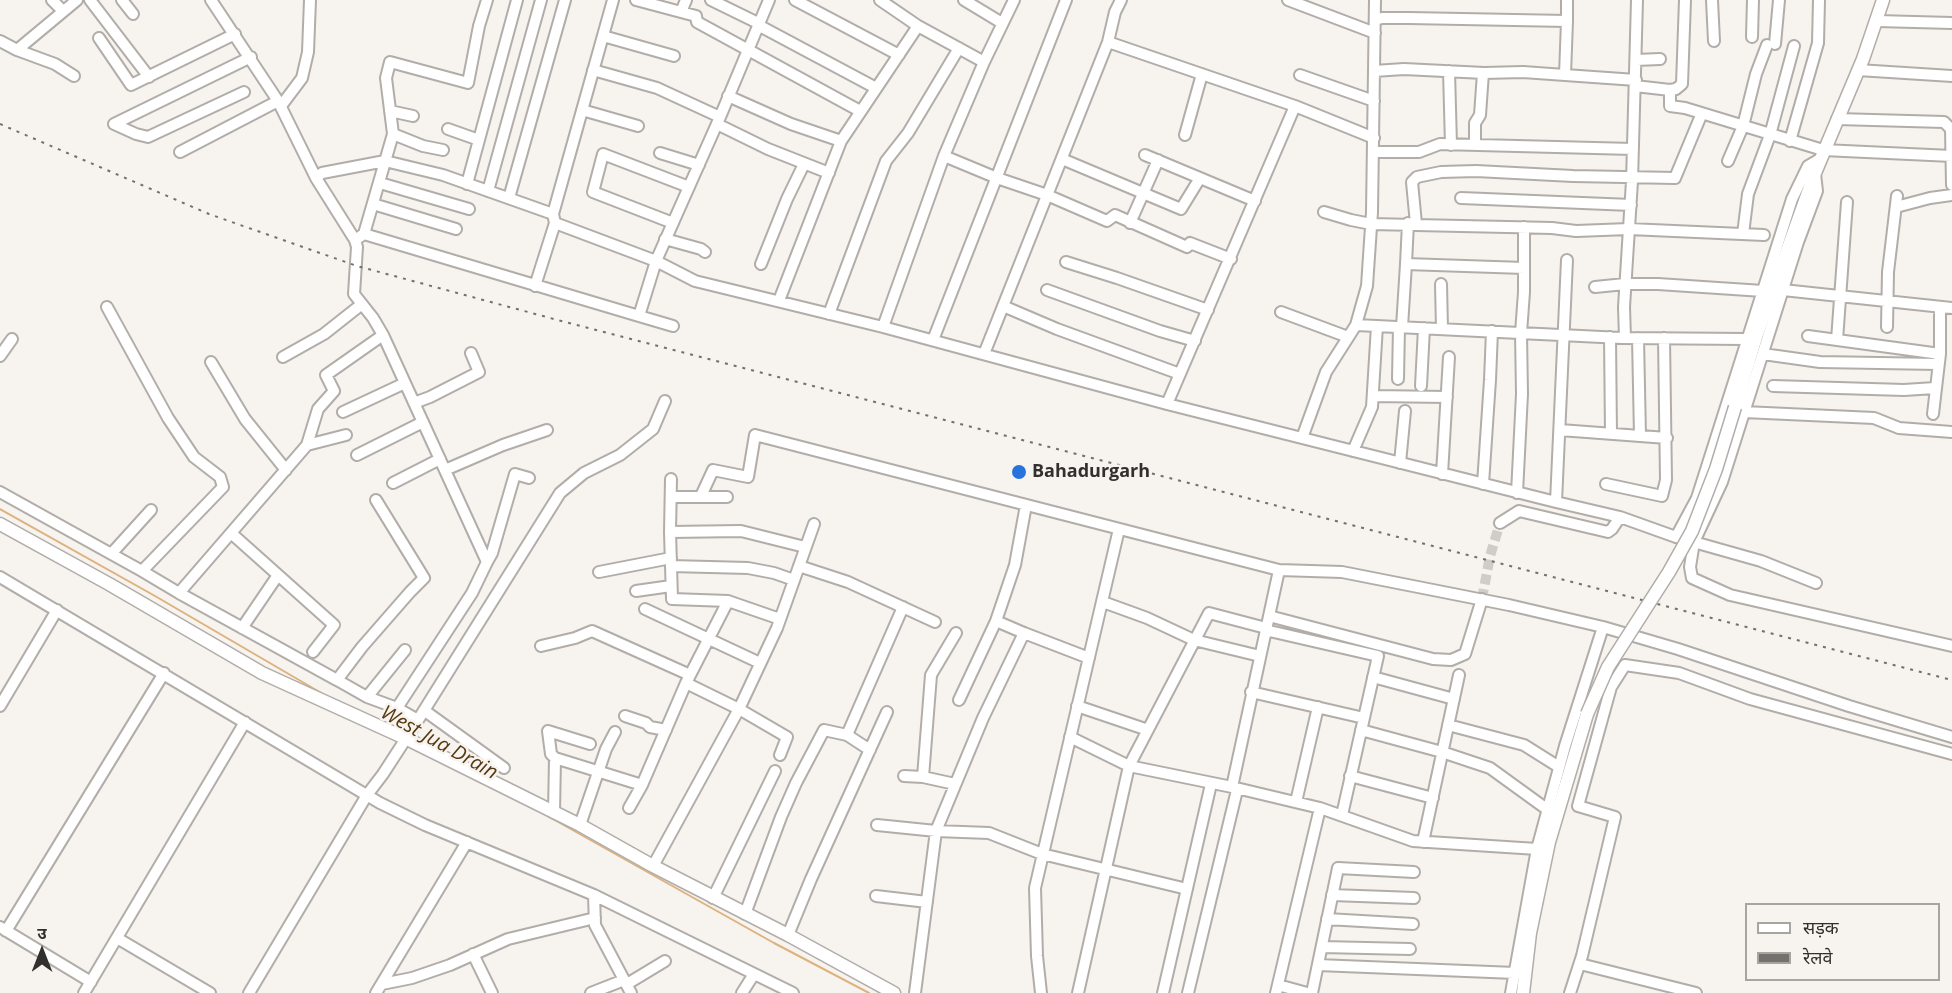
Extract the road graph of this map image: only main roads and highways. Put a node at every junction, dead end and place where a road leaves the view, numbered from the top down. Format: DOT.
graph roads {
  1 [pos="1883,0"];
  2 [pos="0,524"];
  3 [pos="894,993"];
  4 [pos="1523,993"];
  1 -- 4 [label="main road, bridge"];
  2 -- 3 [label="main road"];
}
